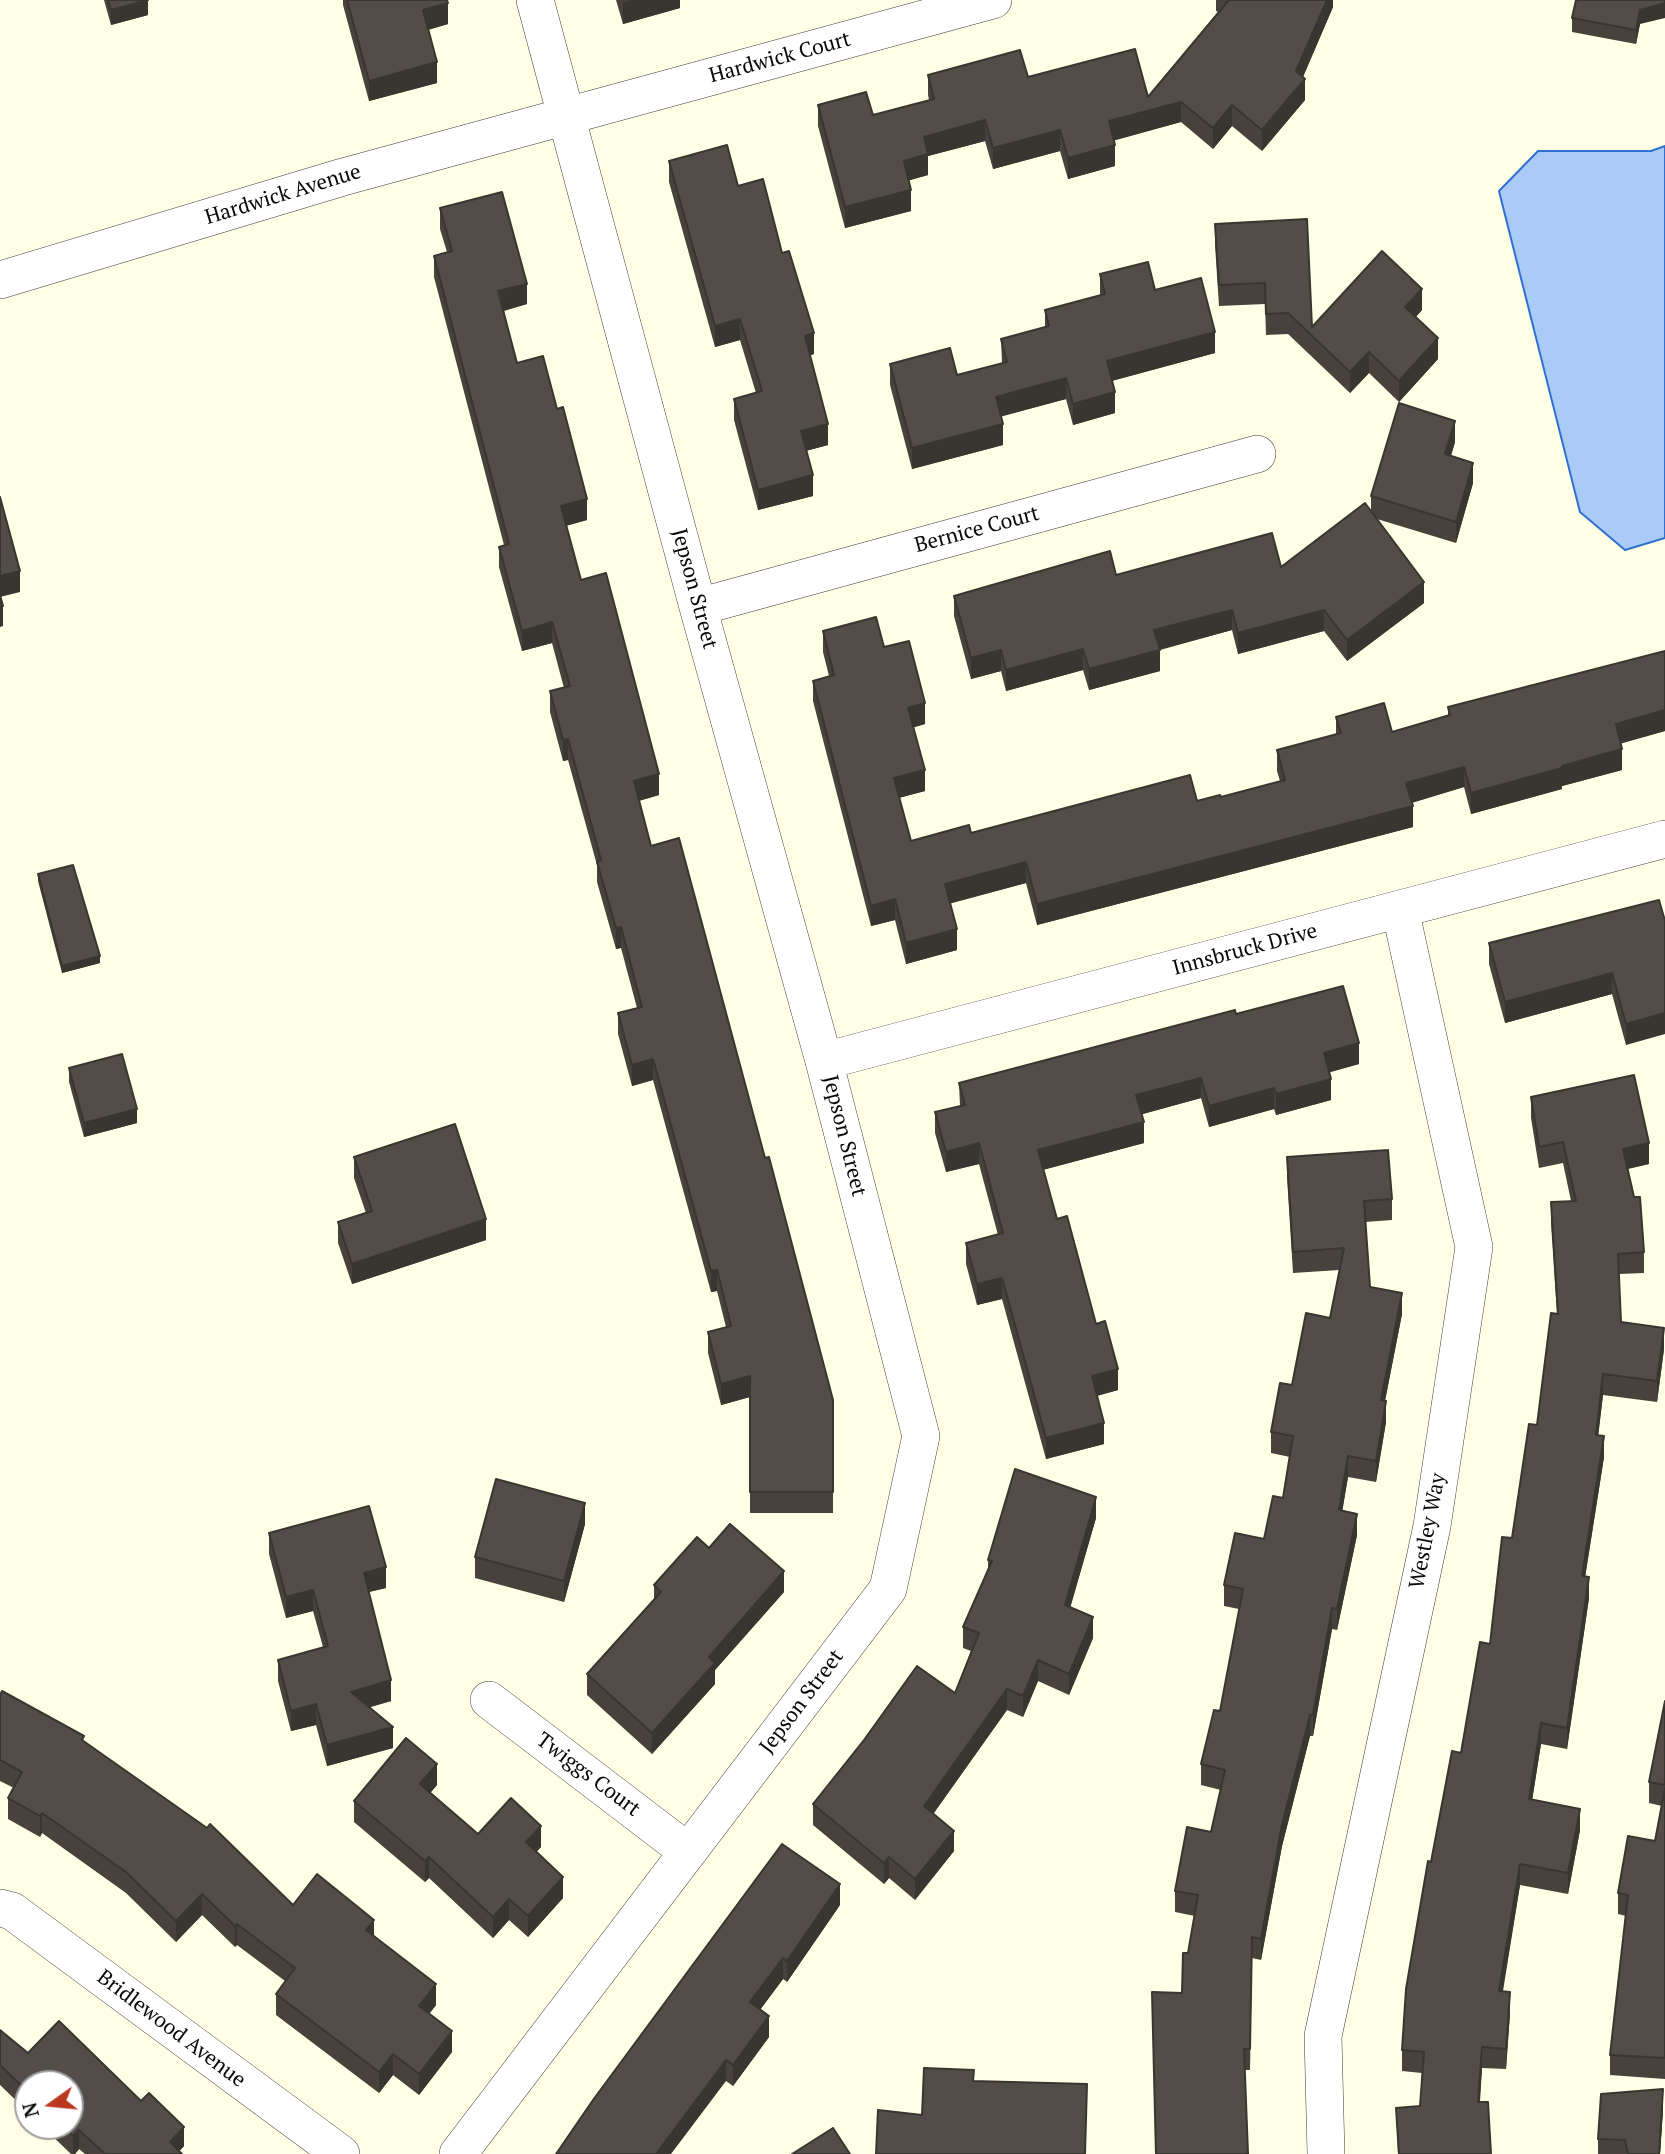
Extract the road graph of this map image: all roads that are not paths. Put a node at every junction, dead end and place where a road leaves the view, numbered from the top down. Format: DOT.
graph roads {
  1 [pos="535,0"];
  2 [pos="993,0"];
  3 [pos="567,115"];
  4 [pos="0,280"];
  5 [pos="1257,454"];
  6 [pos="698,607"];
  7 [pos="1665,839"];
  8 [pos="1400,909"];
  9 [pos="824,1061"];
  10 [pos="489,1700"];
  11 [pos="687,1851"];
  12 [pos="0,1908"];
  13 [pos="341,2154"];
  14 [pos="458,2154"];
  15 [pos="1326,2154"];
  1 -- 3 [label="street, Jepson Street"];
  2 -- 3 [label="street, Hardwick Court"];
  3 -- 4 [label="street, Hardwick Avenue"];
  3 -- 6 [label="street, Jepson Street"];
  5 -- 6 [label="street, Bernice Court"];
  6 -- 9 [label="street, Jepson Street"];
  7 -- 8 [label="street, Innsbruck Drive"];
  8 -- 9 [label="street, Innsbruck Drive"];
  8 -- 15 [label="street, Westley Way"];
  9 -- 11 [label="street, Jepson Street"];
  10 -- 11 [label="street, Twiggs Court"];
  11 -- 14 [label="street, Jepson Street"];
  12 -- 13 [label="street, Bridlewood Avenue"];
}
